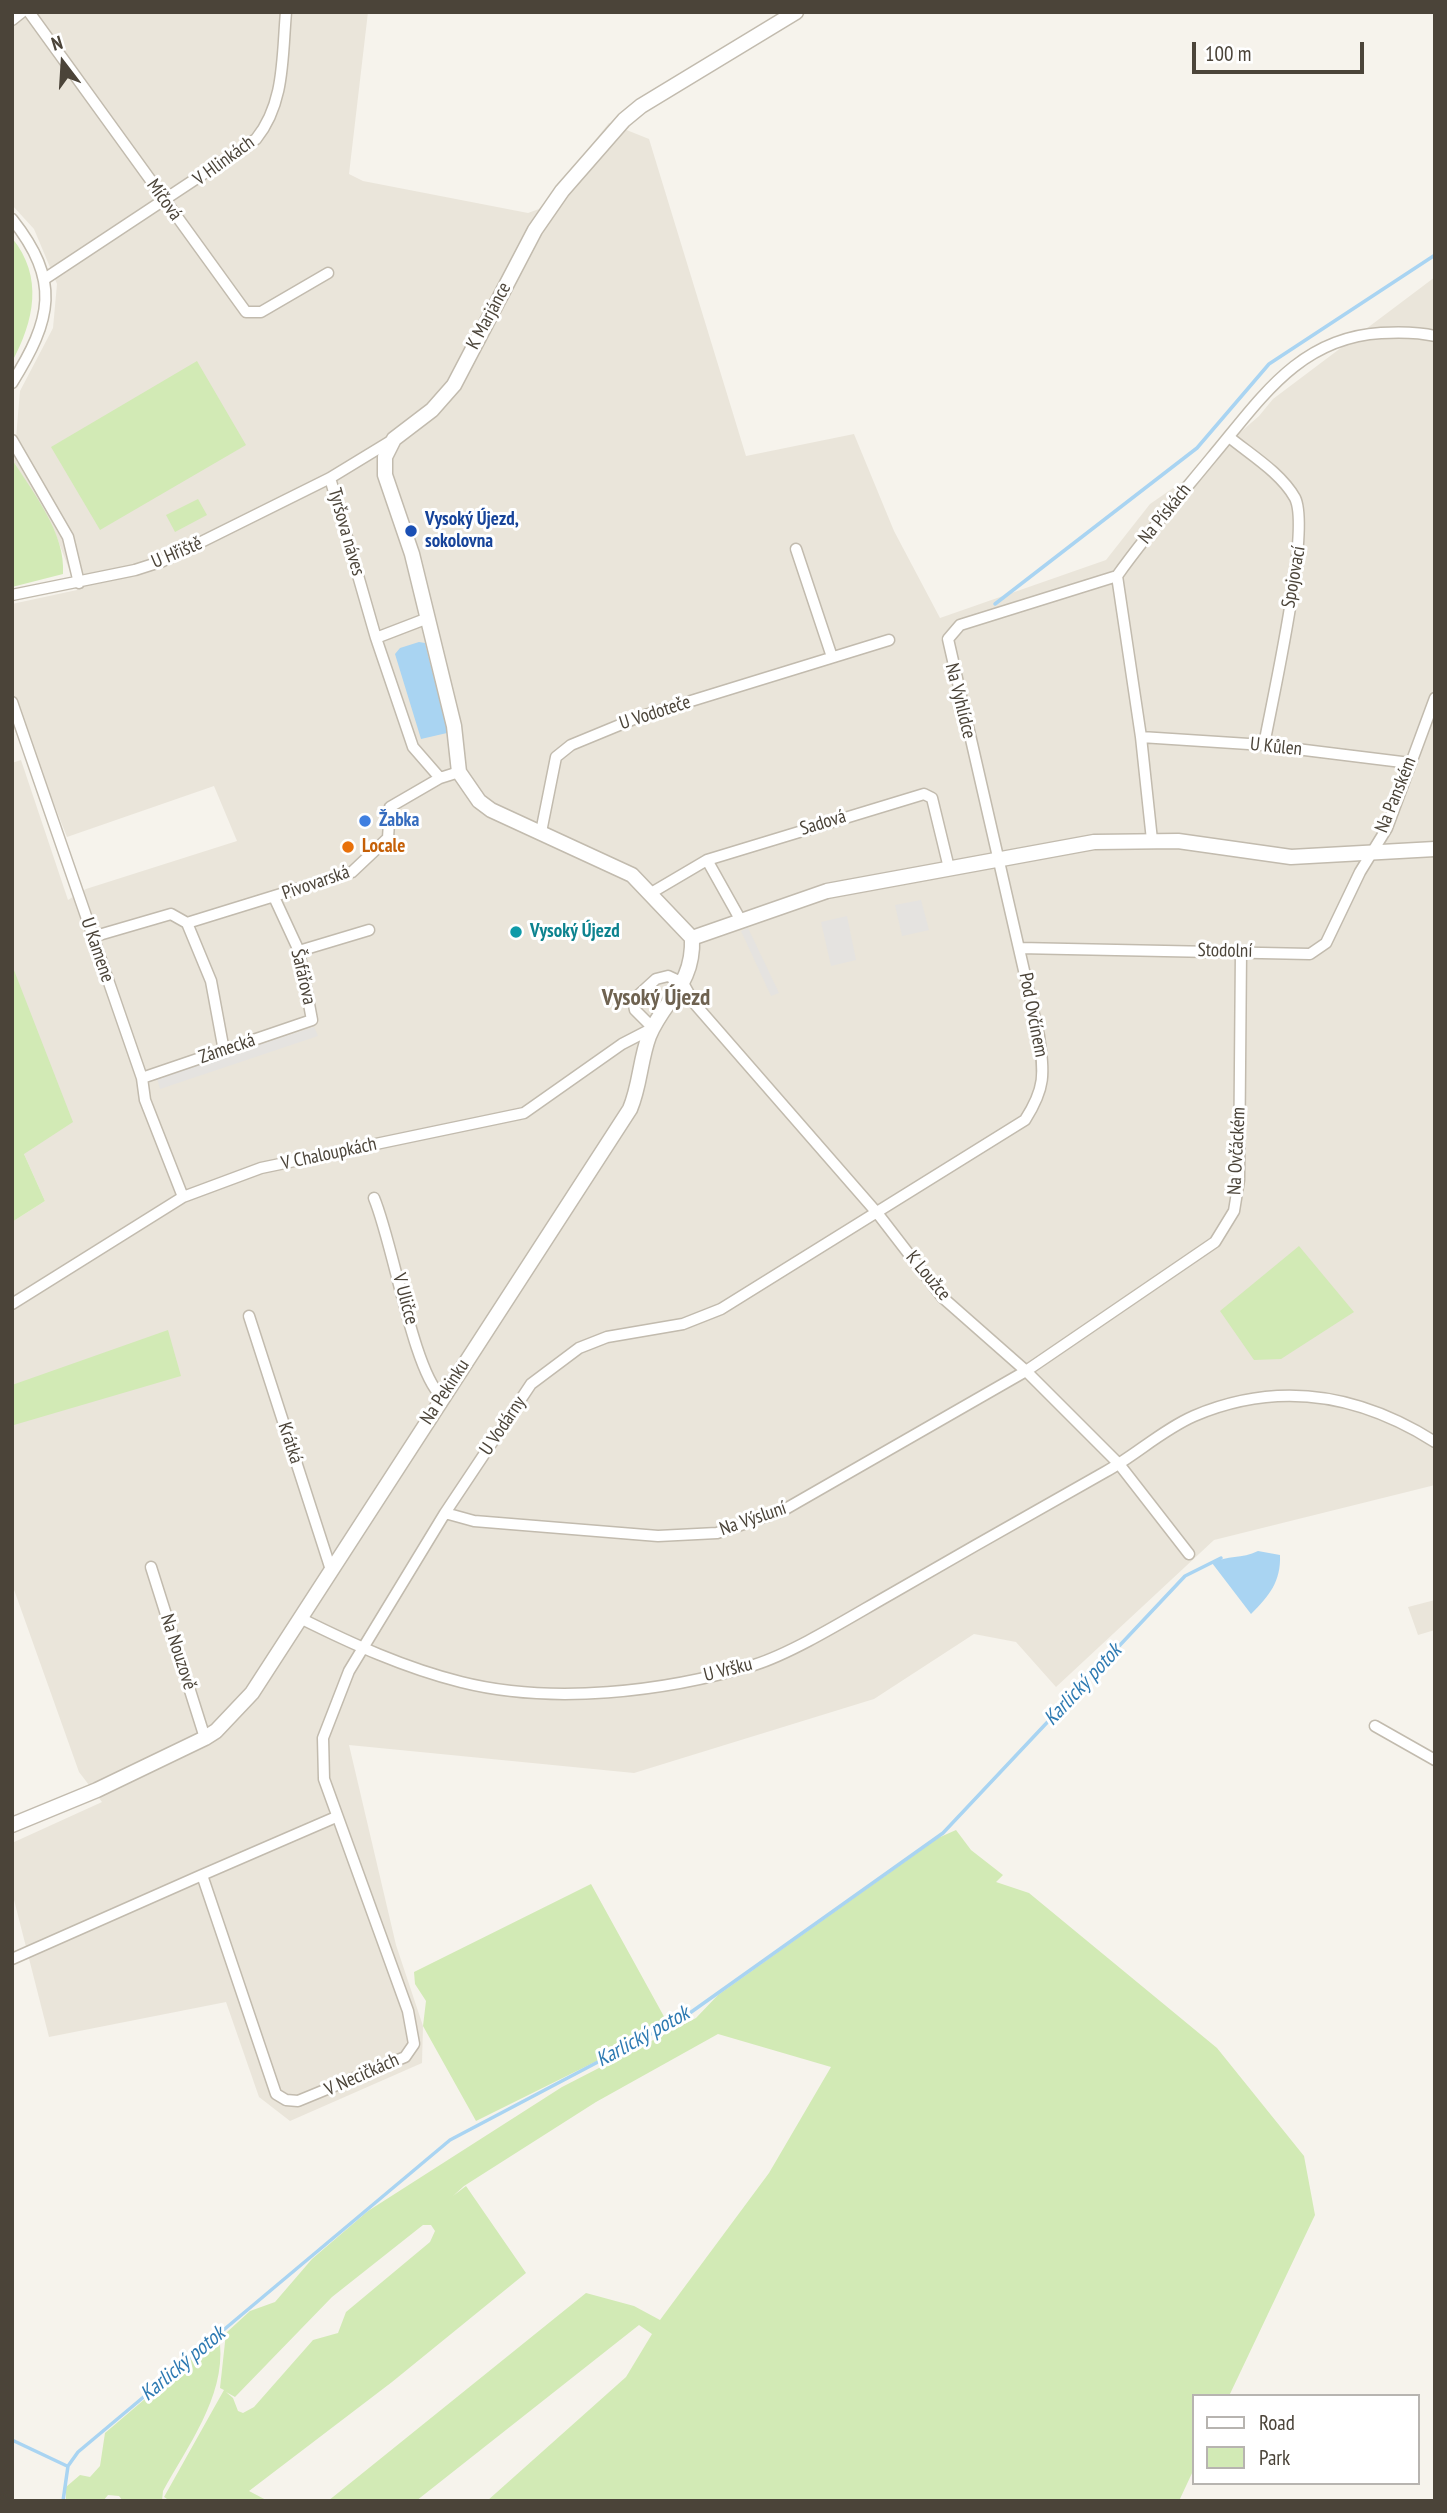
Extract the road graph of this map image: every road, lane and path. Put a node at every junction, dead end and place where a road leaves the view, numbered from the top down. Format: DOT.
graph roads {
  1 [pos="22,12"];
  2 [pos="29,12"];
  3 [pos="286,12"];
  4 [pos="796,12"];
  5 [pos="12,20"];
  6 [pos="166,202"];
  7 [pos="12,219"];
  8 [pos="328,273"];
  9 [pos="46,278"];
  10 [pos="1435,337"];
  11 [pos="12,383"];
  12 [pos="1229,437"];
  13 [pos="394,439"];
  14 [pos="12,440"];
  15 [pos="330,478"];
  16 [pos="796,549"];
  17 [pos="1117,576"];
  18 [pos="79,583"];
  19 [pos="12,595"];
  20 [pos="428,618"];
  21 [pos="376,638"];
  22 [pos="889,640"];
  23 [pos="832,657"];
  24 [pos="1435,698"];
  25 [pos="12,702"];
  26 [pos="1141,737"];
  27 [pos="1264,745"];
  28 [pos="1410,763"];
  29 [pos="459,772"];
  30 [pos="440,778"];
  31 [pos="541,832"];
  32 [pos="1152,840"];
  33 [pos="1435,849"];
  34 [pos="1371,852"];
  35 [pos="998,859"];
  36 [pos="707,860"];
  37 [pos="949,867"];
  38 [pos="651,893"];
  39 [pos="274,897"];
  40 [pos="740,919"];
  41 [pos="187,923"];
  42 [pos="369,930"];
  43 [pos="92,937"];
  44 [pos="692,938"];
  45 [pos="1019,948"];
  46 [pos="299,951"];
  47 [pos="1241,951"];
  48 [pos="683,983"];
  49 [pos="312,1020"];
  50 [pos="653,1028"];
  51 [pos="224,1051"];
  52 [pos="142,1078"];
  53 [pos="183,1196"];
  54 [pos="374,1198"];
  55 [pos="878,1214"];
  56 [pos="12,1304"];
  57 [pos="248,1316"];
  58 [pos="1026,1371"];
  59 [pos="441,1396"];
  60 [pos="1435,1442"];
  61 [pos="1119,1464"];
  62 [pos="445,1513"];
  63 [pos="1189,1554"];
  64 [pos="151,1567"];
  65 [pos="331,1570"];
  66 [pos="300,1618"];
  67 [pos="362,1649"];
  68 [pos="1375,1726"];
  69 [pos="205,1738"];
  70 [pos="1435,1760"];
  71 [pos="336,1816"];
  72 [pos="12,1825"];
  73 [pos="201,1875"];
  74 [pos="12,1959"];
  1 -- 5 [label="street"];
  2 -- 6 [label="street, Míčová"];
  3 -- 6 [label="street, V Hlinkách"];
  4 -- 13 [label="street, K Marjánce"];
  6 -- 8 [label="street, Míčová"];
  6 -- 9 [label="street, V Hlinkách"];
  7 -- 9 [label="street"];
  9 -- 11 [label="street"];
  10 -- 12 [label="street, Na Pískách"];
  12 -- 17 [label="street, Na Pískách"];
  12 -- 27 [label="street, Spojovací"];
  13 -- 15 [label="street, Tyršova náves"];
  13 -- 20 [label="street"];
  14 -- 18 [label="street"];
  15 -- 18 [label="street, U Hřiště"];
  15 -- 21 [label="street, Tyršova náves"];
  16 -- 23 [label="street"];
  17 -- 26 [label="street"];
  17 -- 35 [label="street, Na Vyhlídce"];
  18 -- 19 [label="street, U Hřiště"];
  20 -- 21 [label="street"];
  20 -- 29 [label="street"];
  21 -- 30 [label="street, Tyršova náves"];
  22 -- 23 [label="street, U Vodoteče"];
  23 -- 31 [label="street, U Vodoteče"];
  24 -- 28 [label="street, Na Panském"];
  25 -- 43 [label="street, U Kamene"];
  26 -- 27 [label="street, U Kůlen"];
  26 -- 32 [label="street"];
  27 -- 28 [label="street, U Kůlen"];
  28 -- 34 [label="street, Na Panském"];
  29 -- 30 [label="street"];
  29 -- 31 [label="street"];
  30 -- 39 [label="street, Pivovarská"];
  31 -- 38 [label="street"];
  32 -- 34 [label="street"];
  32 -- 35 [label="street"];
  33 -- 34 [label="street"];
  34 -- 47 [label="street, Stodolní"];
  35 -- 37 [label="street"];
  35 -- 45 [label="street, Pod Ovčínem"];
  36 -- 37 [label="street, Sadová"];
  36 -- 38 [label="street, Sadová"];
  36 -- 40 [label="street"];
  37 -- 40 [label="street"];
  38 -- 44 [label="street"];
  39 -- 41 [label="street, Pivovarská"];
  39 -- 46 [label="street, Šafářova"];
  40 -- 44 [label="street"];
  41 -- 43 [label="street, Pivovarská"];
  41 -- 51 [label="street"];
  42 -- 46 [label="street"];
  43 -- 52 [label="street, U Kamene"];
  44 -- 48 [label="street, Na Pekinku"];
  45 -- 47 [label="street, Stodolní"];
  45 -- 55 [label="street, Pod Ovčínem"];
  46 -- 49 [label="street, Šafářova"];
  47 -- 58 [label="street, Na Ovčáckém"];
  48 -- 50 [label="street, Na Pekinku"];
  48 -- 50 [label="street"];
  48 -- 55 [label="street, K Loužce"];
  49 -- 51 [label="street, Zámecká"];
  50 -- 53 [label="street, V Chaloupkách"];
  50 -- 59 [label="street, Na Pekinku"];
  51 -- 52 [label="street, Zámecká"];
  52 -- 53 [label="street, U Kamene"];
  53 -- 56 [label="street, V Chaloupkách"];
  54 -- 59 [label="street, V Uličce"];
  55 -- 58 [label="street, K Loužce"];
  55 -- 62 [label="street, U Vodárny"];
  57 -- 65 [label="street, Krátká"];
  58 -- 61 [label="street, K Loužce"];
  58 -- 62 [label="street, Na Výsluní"];
  59 -- 65 [label="street, Na Pekinku"];
  60 -- 61 [label="street, U Vršku"];
  61 -- 63 [label="street, K Loužce"];
  61 -- 67 [label="street, U Vršku"];
  62 -- 67 [label="street, U Vodárny"];
  64 -- 69 [label="street, Na Nouzově"];
  65 -- 66 [label="street, Na Pekinku"];
  66 -- 67 [label="street, U Vršku"];
  66 -- 69 [label="street, Na Pekinku"];
  67 -- 71 [label="street, U Vodárny"];
  68 -- 70 [label="street"];
  69 -- 72 [label="street, Na Pekinku"];
  71 -- 73 [label="street"];
  71 -- 73 [label="street, V Necičkách"];
  73 -- 74 [label="street"];
}
